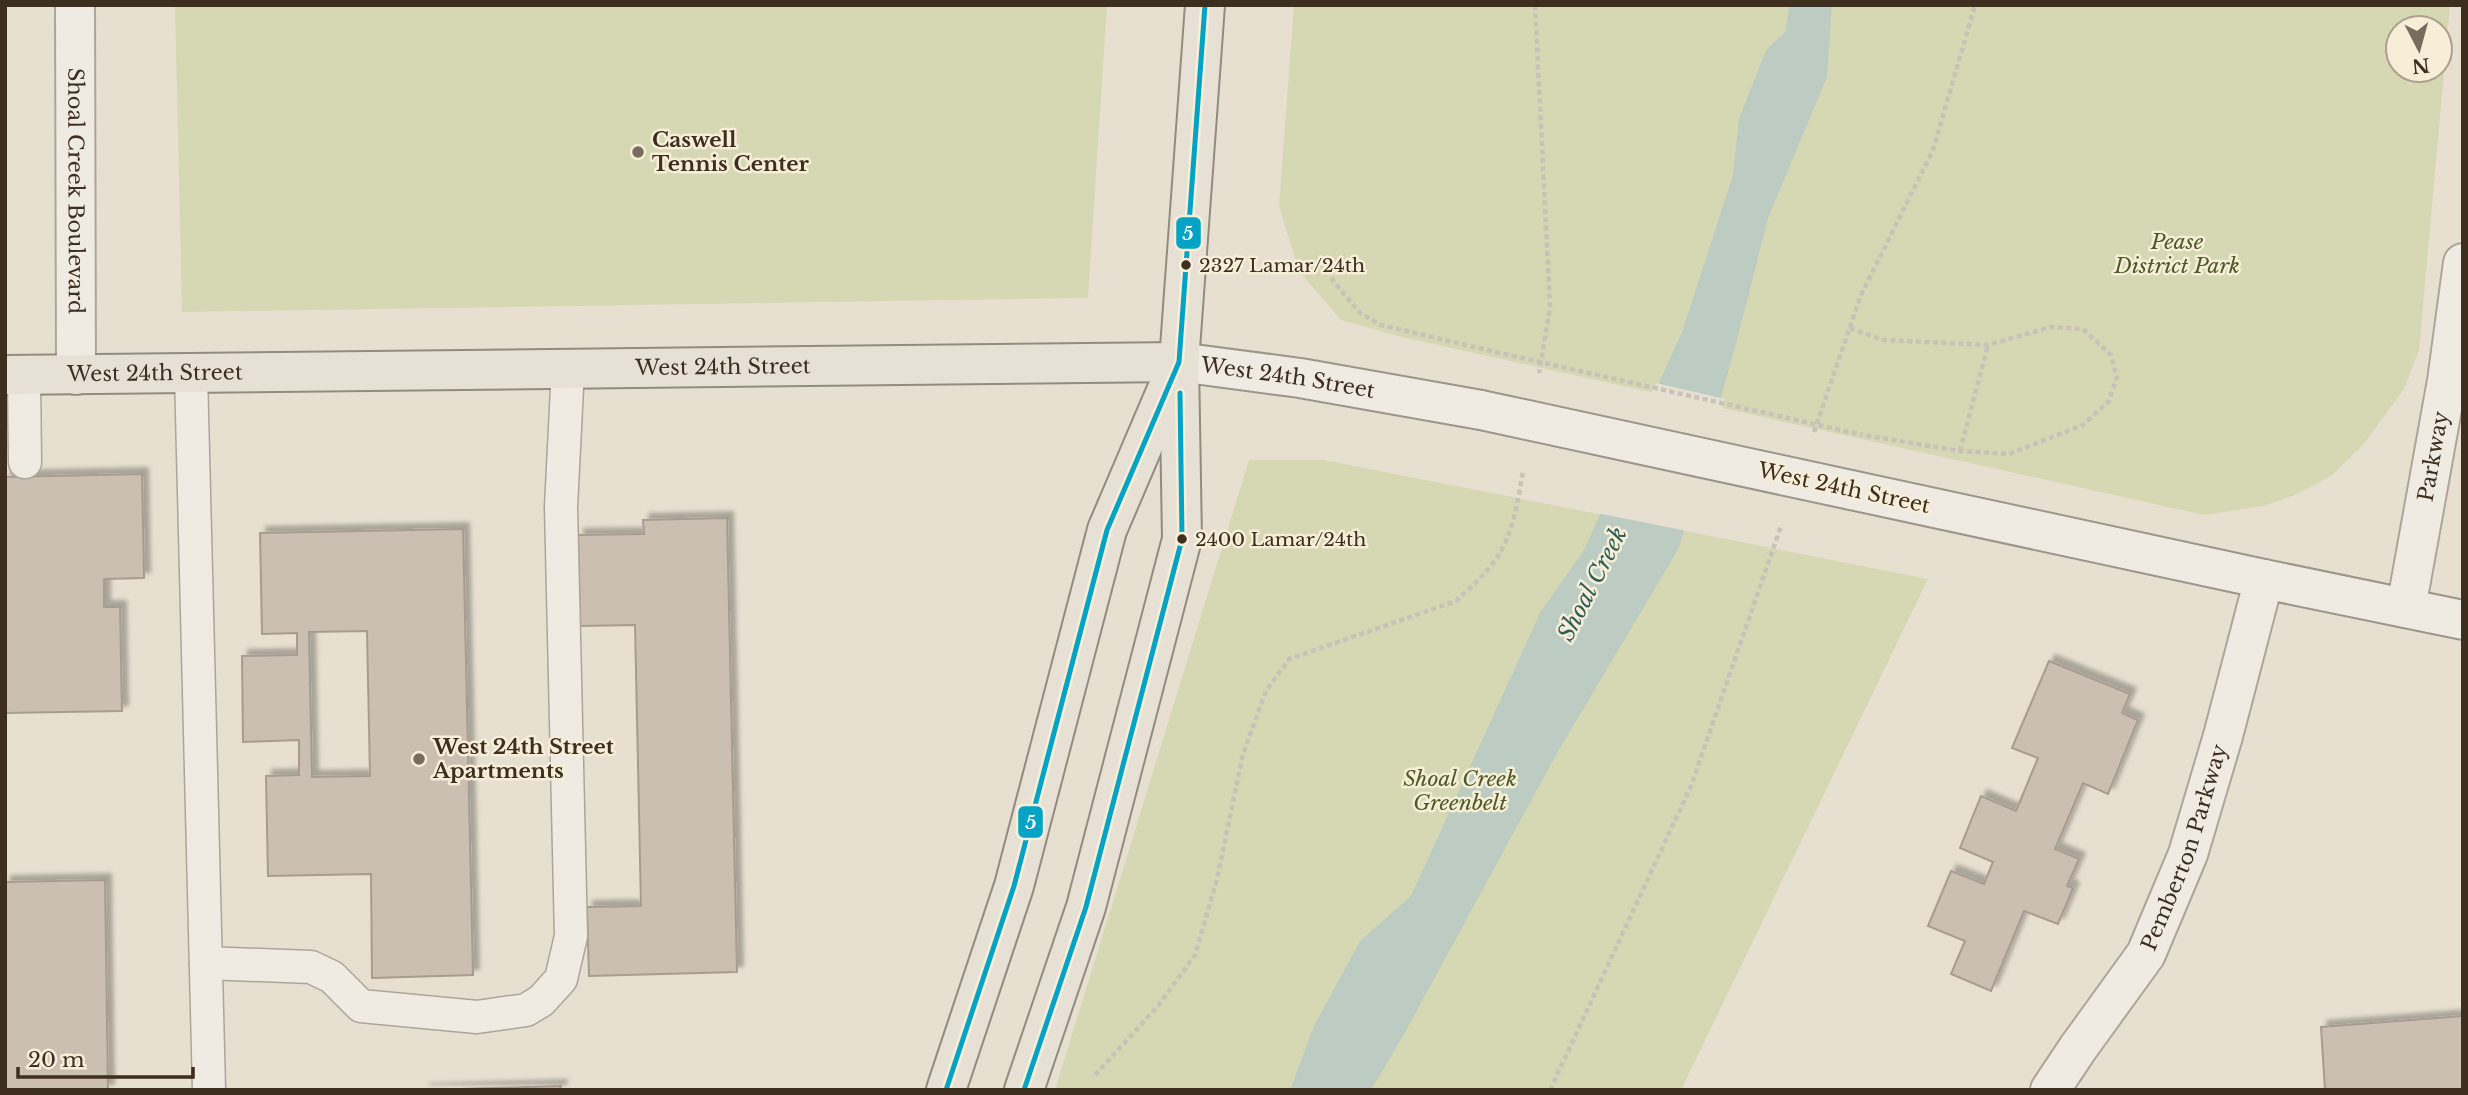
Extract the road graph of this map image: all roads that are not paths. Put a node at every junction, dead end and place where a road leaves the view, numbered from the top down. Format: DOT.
graph roads {
  1 [pos="75,5"];
  2 [pos="1205,5"];
  3 [pos="2463,263"];
  4 [pos="1179,362"];
  5 [pos="568,369"];
  6 [pos="191,373"];
  7 [pos="14,375"];
  8 [pos="76,375"];
  9 [pos="25,462"];
  10 [pos="2264,579"];
  11 [pos="2406,608"];
  12 [pos="2463,620"];
  13 [pos="206,962"];
  14 [pos="209,1090"];
  15 [pos="946,1090"];
  16 [pos="1024,1090"];
  17 [pos="2050,1090"];
  1 -- 8 [label="main road, Shoal Creek Boulevard"];
  2 -- 4 [label="main road"];
  3 -- 11 [label="main road, Parkway"];
  4 -- 5 [label="main road, West 24th Street"];
  4 -- 10 [label="main road, West 24th Street, bridge"];
  4 -- 15 [label="main road"];
  4 -- 16 [label="main road"];
  5 -- 6 [label="main road, West 24th Street"];
  5 -- 13 [label="lane"];
  6 -- 8 [label="main road, West 24th Street"];
  6 -- 13 [label="lane"];
  7 -- 8 [label="main road, West 24th Street"];
  7 -- 9 [label="lane"];
  10 -- 11 [label="main road, West 24th Street"];
  10 -- 17 [label="main road, Pemberton Parkway"];
  11 -- 12 [label="main road, West 24th Street"];
  13 -- 14 [label="lane"];
}
